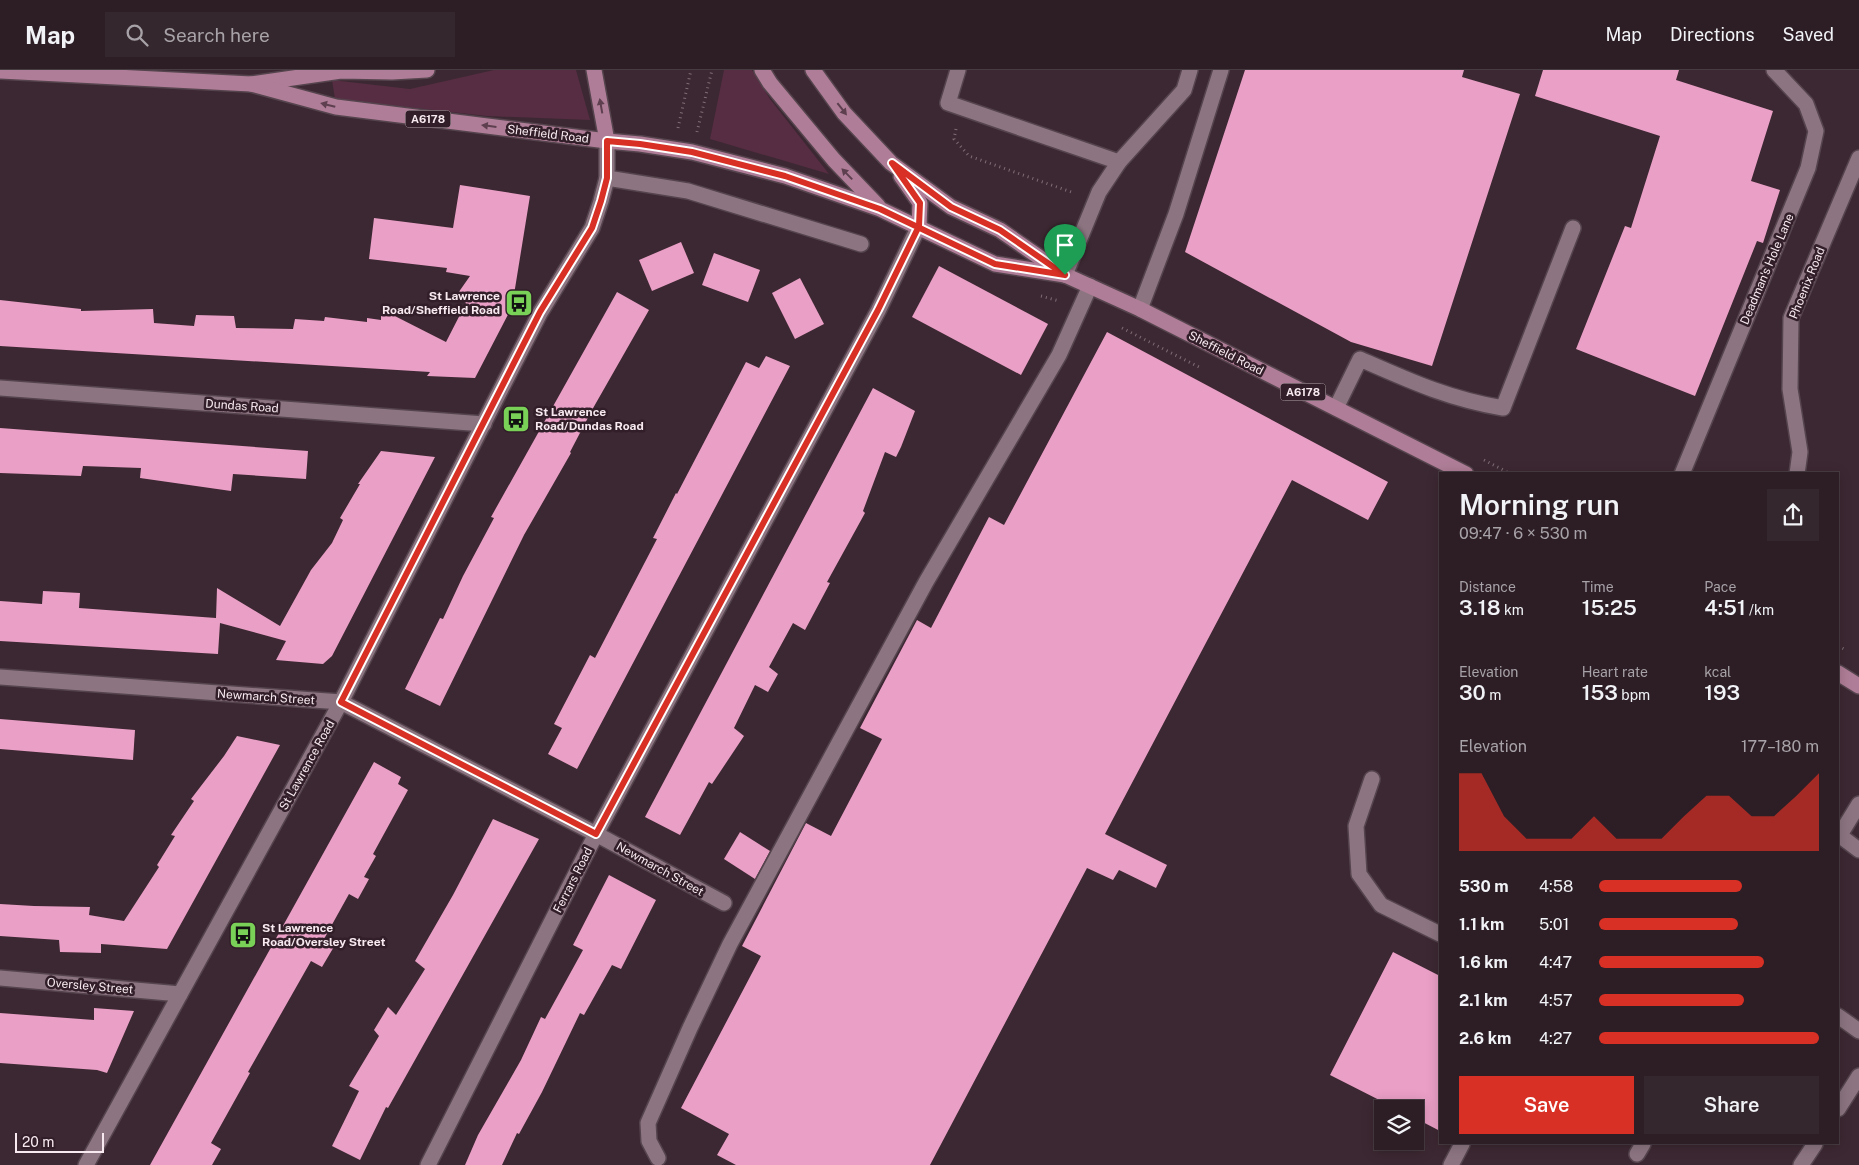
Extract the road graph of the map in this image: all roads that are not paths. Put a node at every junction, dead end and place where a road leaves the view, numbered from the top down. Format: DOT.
graph roads {
  1 [pos="427,70"];
  2 [pos="594,70"];
  3 [pos="762,70"];
  4 [pos="813,70"];
  5 [pos="958,70"];
  6 [pos="1190,70"];
  7 [pos="1221,70"];
  8 [pos="1774,70"];
  9 [pos="0,71"];
  10 [pos="251,84"];
  11 [pos="607,141"];
  12 [pos="1859,158"];
  13 [pos="1119,162"];
  14 [pos="892,163"];
  15 [pos="607,178"];
  16 [pos="880,209"];
  17 [pos="919,226"];
  18 [pos="1572,228"];
  19 [pos="861,244"];
  20 [pos="1065,275"];
  21 [pos="1090,286"];
  22 [pos="1140,309"];
  23 [pos="0,388"];
  24 [pos="1336,408"];
  25 [pos="484,424"];
  26 [pos="1462,472"];
  27 [pos="1683,472"];
  28 [pos="1797,472"];
  29 [pos="1839,674"];
  30 [pos="0,677"];
  31 [pos="1859,686"];
  32 [pos="341,702"];
  33 [pos="1372,779"];
  34 [pos="1859,804"];
  35 [pos="596,834"];
  36 [pos="1839,834"];
  37 [pos="1839,837"];
  38 [pos="1859,850"];
  39 [pos="724,903"];
  40 [pos="1439,934"];
  41 [pos="0,978"];
  42 [pos="180,994"];
  43 [pos="1839,1017"];
  44 [pos="1859,1031"];
  45 [pos="1859,1076"];
  46 [pos="1839,1107"];
  47 [pos="1462,1144"];
  48 [pos="1815,1144"];
  49 [pos="658,1158"];
  50 [pos="86,1165"];
  51 [pos="428,1165"];
  52 [pos="1451,1165"];
  53 [pos="1801,1165"];
  1 -- 10 [label="main road, Sheffield Road / A6178"];
  11 -- 2 [label="main road, one-way"];
  16 -- 3 [label="main road, one-way"];
  4 -- 14 [label="main road, Sheffield Road / A6178, one-way"];
  5 -- 13 [label="street"];
  6 -- 13 [label="street"];
  7 -- 22 [label="street"];
  8 -- 27 [label="street, Deadman's Hole Lane"];
  9 -- 10 [label="main road, Sheffield Road / A6178"];
  11 -- 10 [label="main road, Sheffield Road / A6178, one-way"];
  11 -- 15 [label="street, St Lawrence Road"];
  11 -- 16 [label="main road, Sheffield Road / A6178"];
  12 -- 28 [label="street, Phoenix Road"];
  13 -- 20 [label="street"];
  14 -- 17 [label="main road"];
  14 -- 20 [label="main road, Sheffield Road / A6178"];
  15 -- 19 [label="street"];
  15 -- 25 [label="street, St Lawrence Road"];
  16 -- 17 [label="main road, Sheffield Road / A6178"];
  17 -- 20 [label="main road, Sheffield Road / A6178"];
  17 -- 35 [label="street, Ferrars Road"];
  18 -- 24 [label="street"];
  20 -- 21 [label="main road, Sheffield Road / A6178"];
  21 -- 22 [label="main road, Sheffield Road / A6178"];
  21 -- 49 [label="street"];
  22 -- 24 [label="main road, Sheffield Road / A6178"];
  23 -- 25 [label="street, Dundas Road"];
  24 -- 26 [label="main road, Sheffield Road / A6178"];
  25 -- 32 [label="street, St Lawrence Road"];
  29 -- 31 [label="main road"];
  30 -- 32 [label="street, Newmarch Street"];
  32 -- 35 [label="street, Newmarch Street"];
  32 -- 42 [label="street, St Lawrence Road"];
  33 -- 40 [label="street"];
  34 -- 36 [label="street"];
  35 -- 39 [label="street, Newmarch Street"];
  35 -- 51 [label="street, Ferrars Road"];
  37 -- 38 [label="street"];
  41 -- 42 [label="street, Oversley Street"];
  42 -- 50 [label="street, St Lawrence Road"];
  43 -- 44 [label="street"];
  45 -- 46 [label="street"];
  47 -- 52 [label="street"];
  48 -- 53 [label="street"];
}
